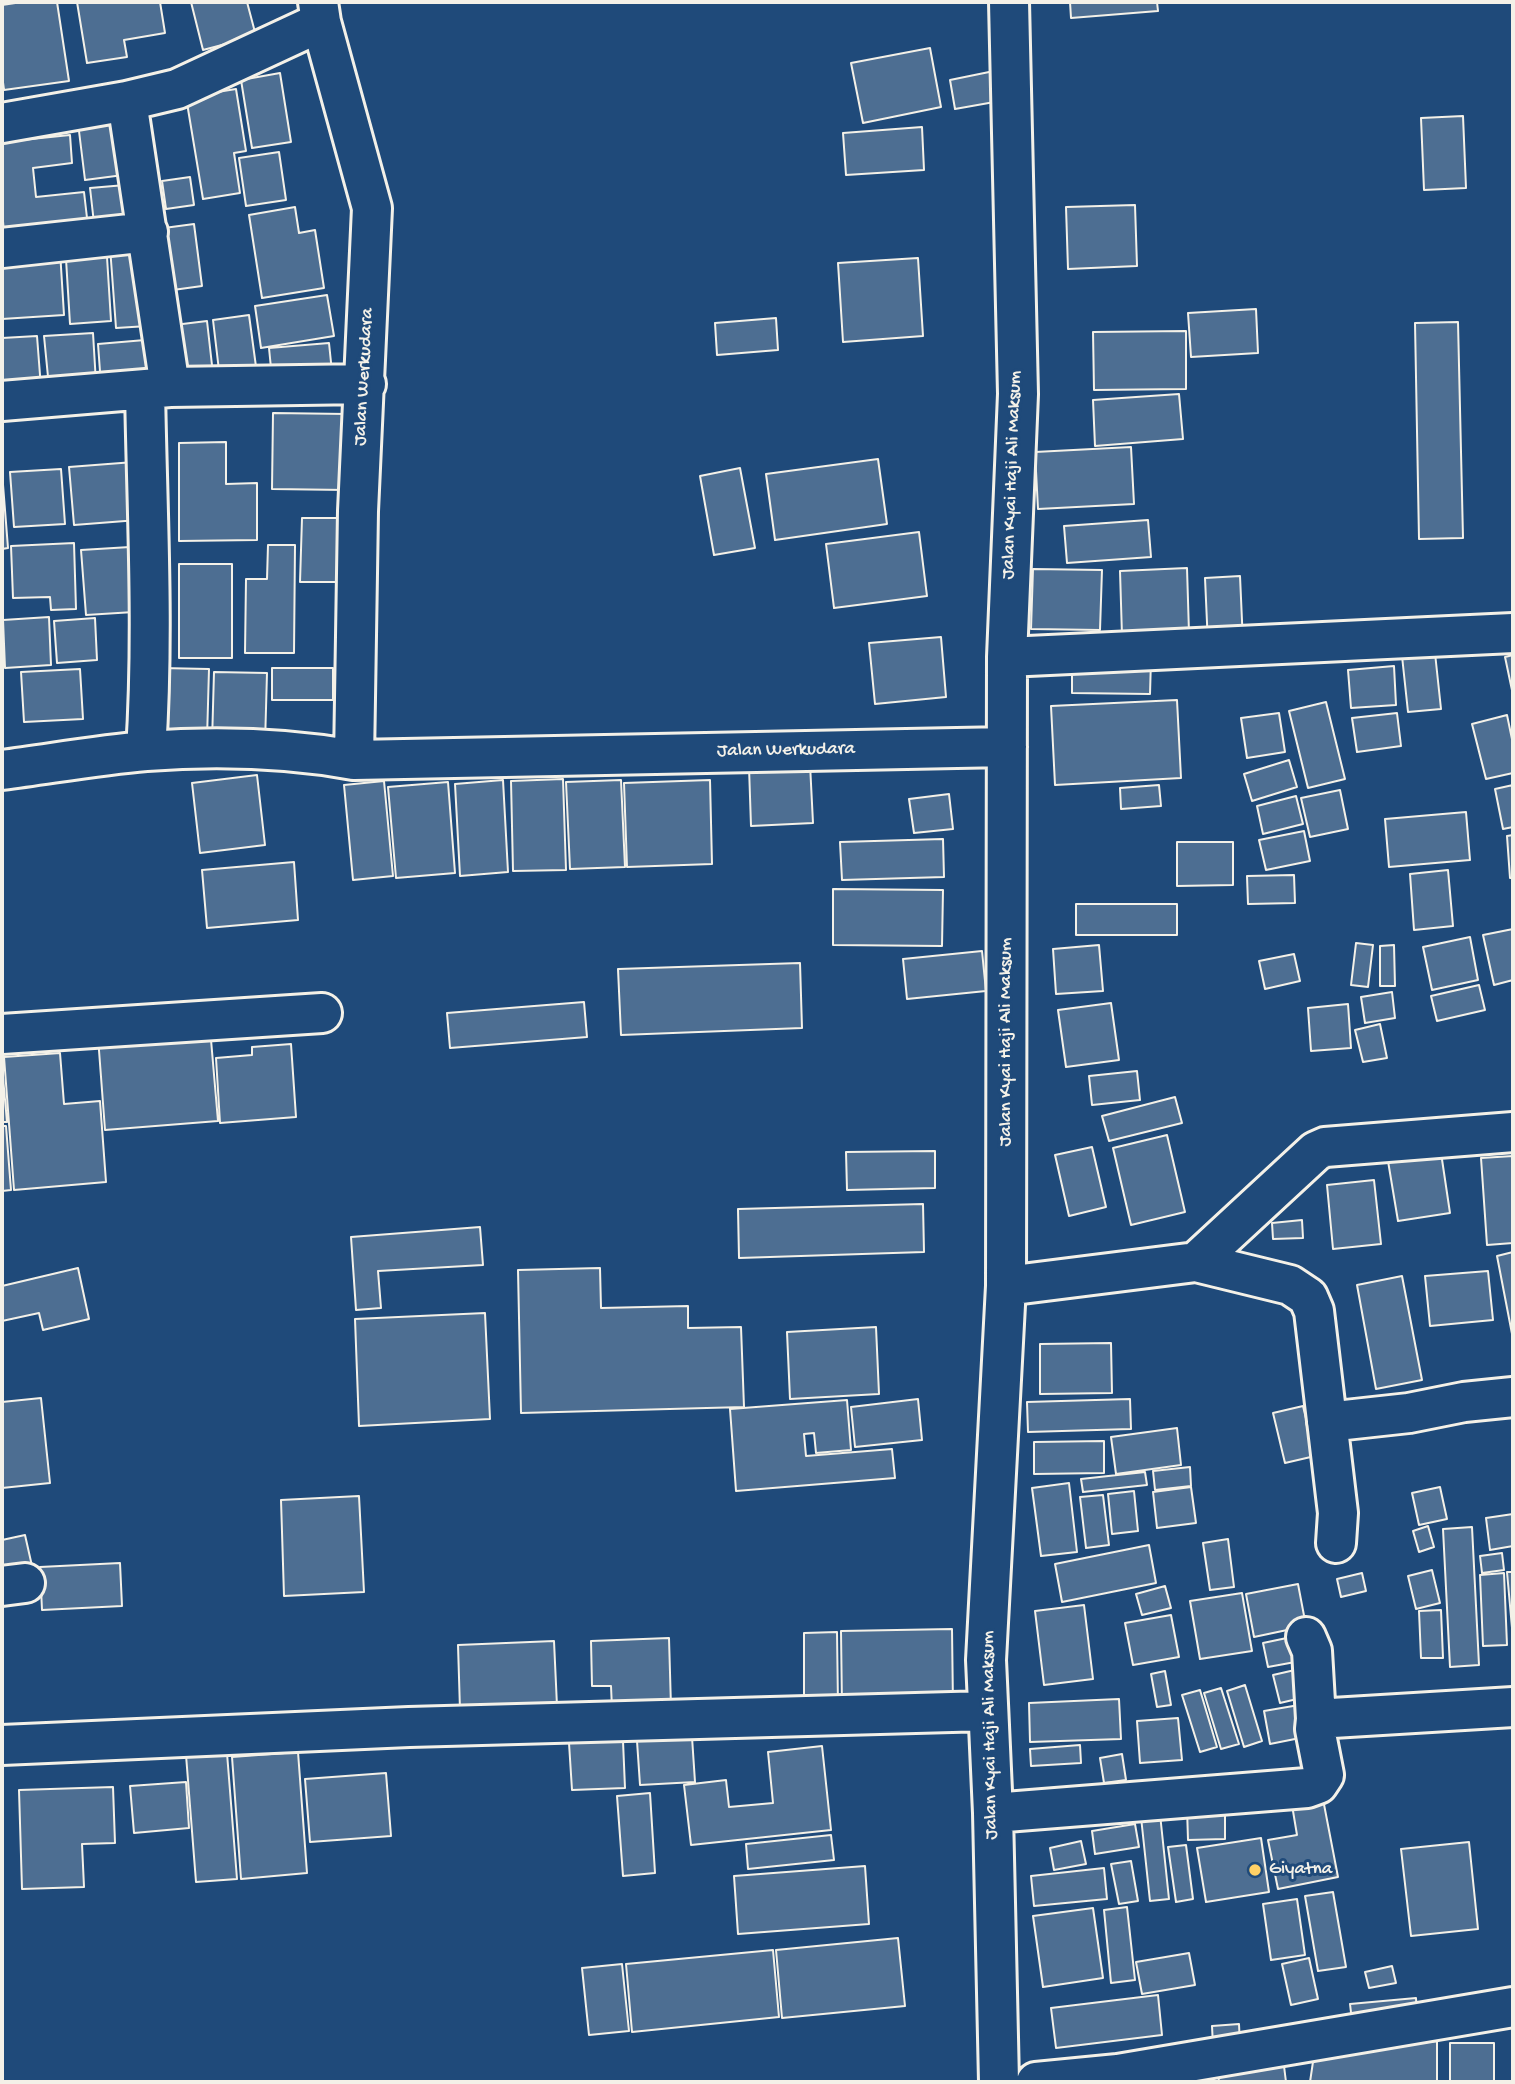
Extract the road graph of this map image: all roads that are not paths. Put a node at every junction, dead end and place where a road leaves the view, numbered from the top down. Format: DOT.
graph roads {
  1 [pos="1009,2"];
  2 [pos="319,12"];
  3 [pos="127,101"];
  4 [pos="2,123"];
  5 [pos="148,232"];
  6 [pos="2,248"];
  7 [pos="366,384"];
  8 [pos="157,388"];
  9 [pos="2,401"];
  10 [pos="1513,633"];
  11 [pos="1007,657"];
  12 [pos="1007,747"];
  13 [pos="146,751"];
  14 [pos="354,760"];
  15 [pos="2,769"];
  16 [pos="322,1013"];
  17 [pos="2,1034"];
  18 [pos="1513,1132"];
  19 [pos="1196,1262"];
  20 [pos="1006,1286"];
  21 [pos="1513,1397"];
  22 [pos="1327,1422"];
  23 [pos="1336,1543"];
  24 [pos="1306,1637"];
  25 [pos="1513,1707"];
  26 [pos="988,1711"];
  27 [pos="1316,1718"];
  28 [pos="2,1745"];
  29 [pos="993,1813"];
  30 [pos="1513,2007"];
  31 [pos="999,2082"];
  32 [pos="1036,2082"];
  1 -- 11 [label="street, Jalan Kyai Haji Ali Maksum"];
  2 -- 3 [label="street"];
  2 -- 7 [label="street, Jalan Werkudara"];
  3 -- 4 [label="street"];
  3 -- 5 [label="street"];
  5 -- 6 [label="street"];
  5 -- 8 [label="street"];
  7 -- 8 [label="street"];
  7 -- 14 [label="street, Jalan Werkudara"];
  8 -- 9 [label="street"];
  8 -- 13 [label="street"];
  10 -- 11 [label="street"];
  11 -- 12 [label="street, Jalan Kyai Haji Ali Maksum"];
  12 -- 14 [label="street, Jalan Werkudara"];
  12 -- 20 [label="street, Jalan Kyai Haji Ali Maksum"];
  13 -- 14 [label="street, Jalan Werkudara"];
  13 -- 15 [label="street, Jalan Werkudara"];
  16 -- 17 [label="street"];
  18 -- 19 [label="street"];
  19 -- 20 [label="street"];
  19 -- 22 [label="street"];
  20 -- 26 [label="street, Jalan Kyai Haji Ali Maksum"];
  21 -- 22 [label="street"];
  22 -- 23 [label="street"];
  24 -- 27 [label="street"];
  25 -- 27 [label="street"];
  26 -- 28 [label="street"];
  26 -- 29 [label="street, Jalan Kyai Haji Ali Maksum"];
  27 -- 29 [label="street"];
  29 -- 31 [label="street, Jalan Kyai Haji Ali Maksum"];
  30 -- 32 [label="street"];
}
